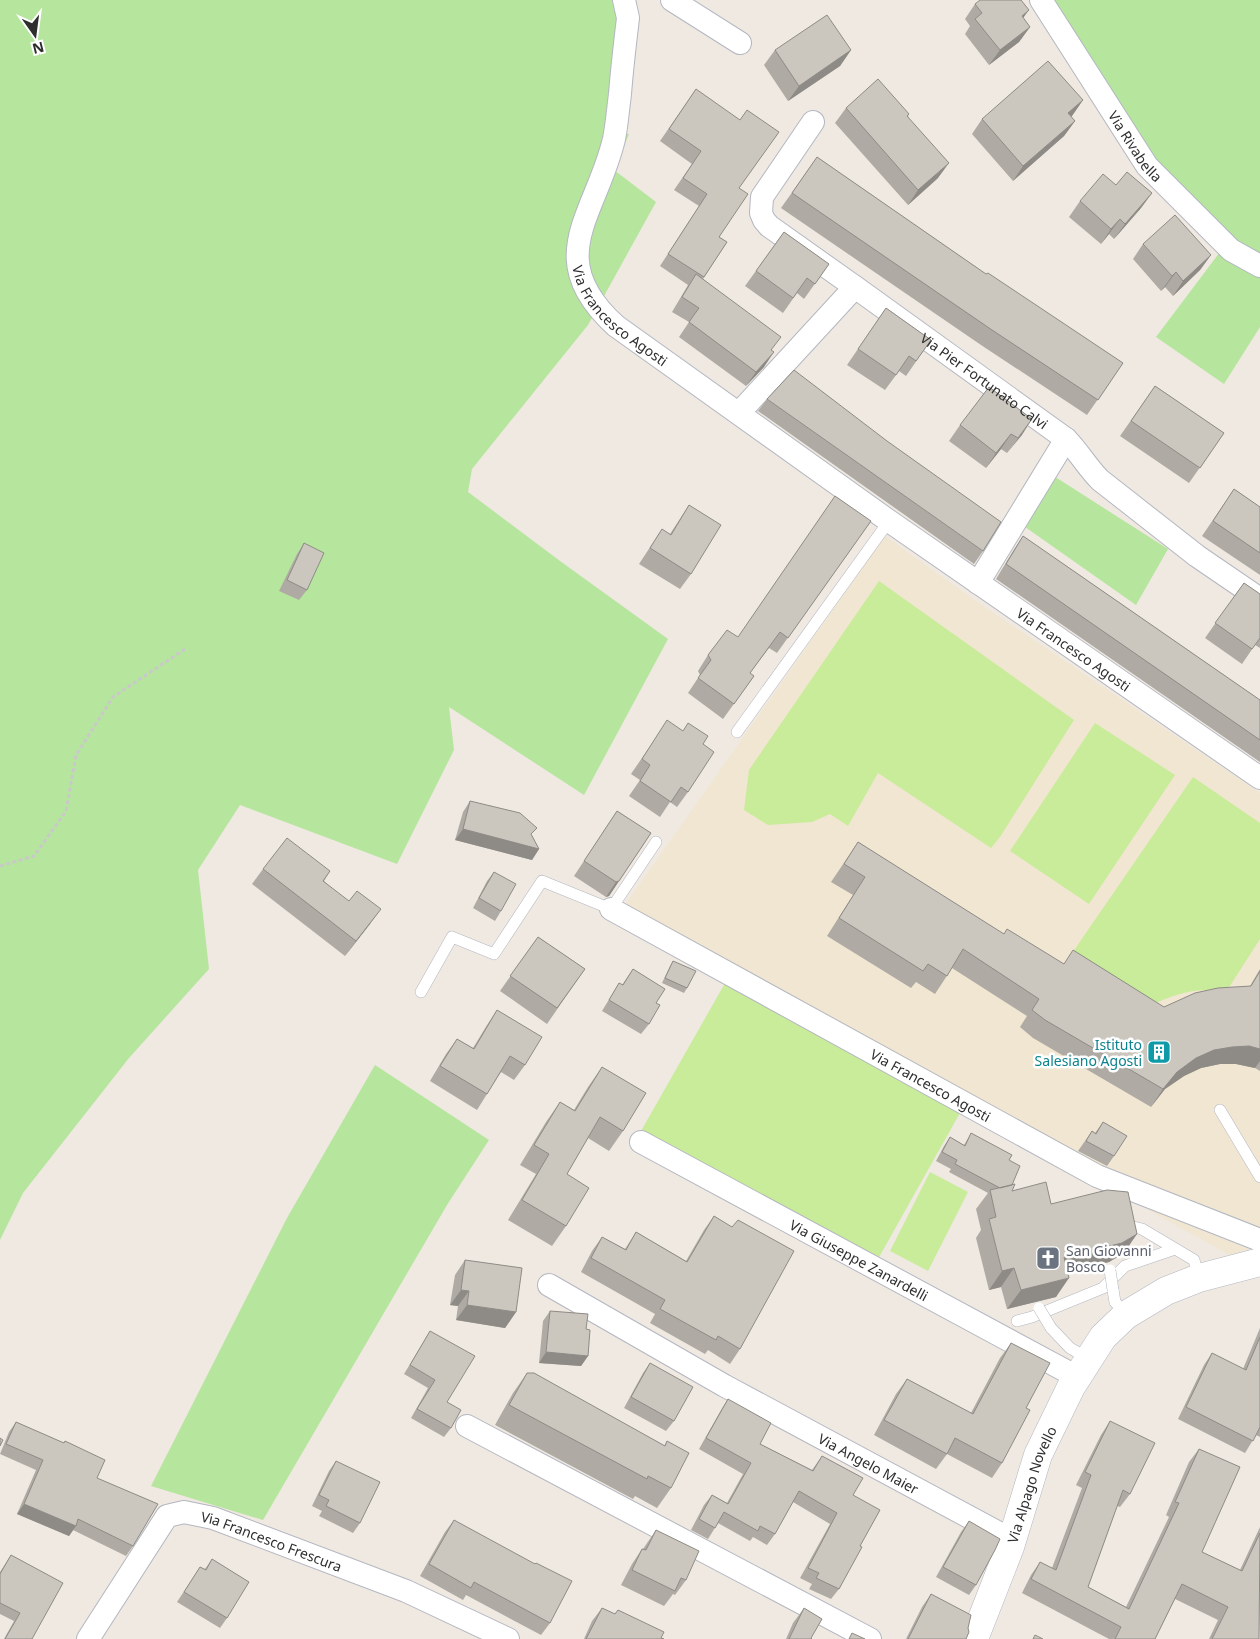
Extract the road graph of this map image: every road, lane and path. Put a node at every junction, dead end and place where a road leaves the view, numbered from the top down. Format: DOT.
graph roads {
  1 [pos="624,0"];
  2 [pos="672,0"];
  3 [pos="1041,0"];
  4 [pos="740,43"];
  5 [pos="813,122"];
  6 [pos="1260,266"];
  7 [pos="856,287"];
  8 [pos="739,413"];
  9 [pos="1066,439"];
  10 [pos="889,521"];
  11 [pos="978,583"];
  12 [pos="1260,599"];
  13 [pos="185,649"];
  14 [pos="737,732"];
  15 [pos="1260,778"];
  16 [pos="656,842"];
  17 [pos="0,866"];
  18 [pos="611,909"];
  19 [pos="421,992"];
  20 [pos="1220,1110"];
  21 [pos="642,1142"];
  22 [pos="1260,1177"];
  23 [pos="1129,1226"];
  24 [pos="1260,1240"];
  25 [pos="1176,1249"];
  26 [pos="1260,1262"];
  27 [pos="1109,1266"];
  28 [pos="1200,1278"];
  29 [pos="548,1285"];
  30 [pos="1038,1305"];
  31 [pos="1126,1315"];
  32 [pos="1017,1321"];
  33 [pos="1090,1358"];
  34 [pos="467,1426"];
  35 [pos="1012,1540"];
  36 [pos="88,1639"];
  37 [pos="508,1639"];
  38 [pos="870,1639"];
  39 [pos="974,1639"];
  1 -- 8 [label="street, Via Francesco Agosti"];
  2 -- 4 [label="street"];
  3 -- 6 [label="street, Via Rivabella"];
  5 -- 7 [label="street, Via Pier Fortunato Calvi"];
  7 -- 8 [label="street"];
  7 -- 9 [label="street, Via Pier Fortunato Calvi"];
  8 -- 10 [label="street, Via Francesco Agosti"];
  9 -- 11 [label="street"];
  9 -- 12 [label="street, Via Pier Fortunato Calvi"];
  10 -- 11 [label="street, Via Francesco Agosti"];
  10 -- 14 [label="lane"];
  11 -- 15 [label="street, Via Francesco Agosti"];
  13 -- 17 [label="path"];
  16 -- 18 [label="lane"];
  18 -- 19 [label="lane"];
  18 -- 24 [label="street, Via Francesco Agosti"];
  20 -- 22 [label="lane"];
  21 -- 33 [label="street, Via Giuseppe Zanardelli"];
  23 -- 25 [label="lane"];
  25 -- 28 [label="lane"];
  25 -- 32 [label="lane"];
  26 -- 28 [label="street, Via Alpago Novello"];
  27 -- 31 [label="lane, bridge"];
  28 -- 31 [label="street, Via Alpago Novello"];
  29 -- 35 [label="street, Via Angelo Maier"];
  30 -- 33 [label="lane, bridge"];
  31 -- 33 [label="street, Via Alpago Novello"];
  33 -- 35 [label="street, Via Alpago Novello"];
  34 -- 38 [label="street"];
  35 -- 39 [label="street, Via Alpago Novello"];
  36 -- 37 [label="street, Via Francesco Frescura"];
}
